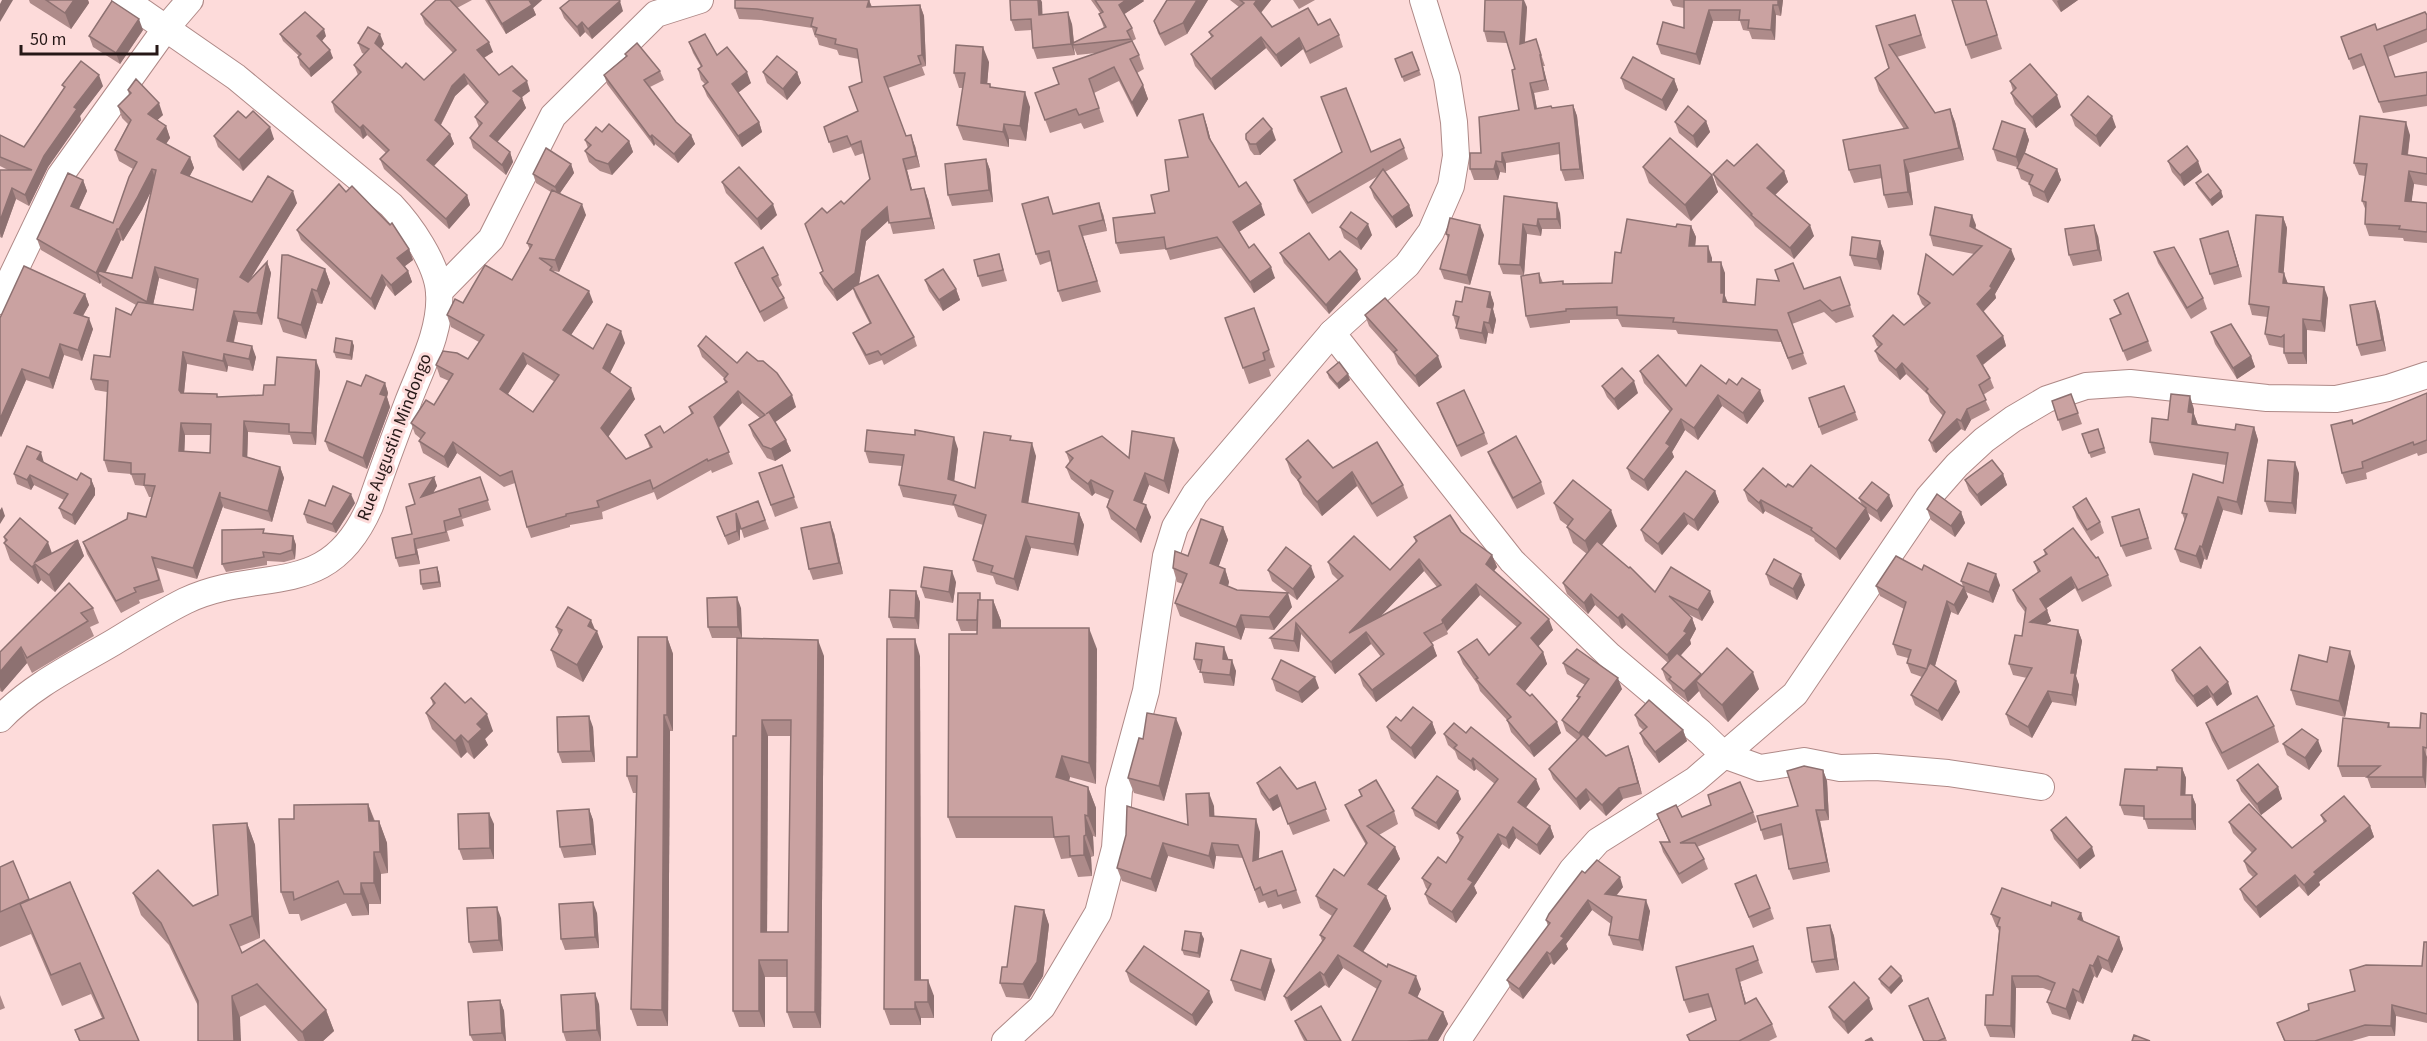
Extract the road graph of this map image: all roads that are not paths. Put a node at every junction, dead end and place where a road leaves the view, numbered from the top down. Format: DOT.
graph roads {
  1 [pos="125,0"];
  2 [pos="190,0"];
  3 [pos="700,0"];
  4 [pos="1423,0"];
  5 [pos="166,28"];
  6 [pos="440,292"];
  7 [pos="0,301"];
  8 [pos="1332,333"];
  9 [pos="2427,375"];
  10 [pos="0,719"];
  11 [pos="1724,755"];
  12 [pos="2041,787"];
  13 [pos="1005,1041"];
  14 [pos="1457,1041"];
  1 -- 5 [label="street"];
  2 -- 5 [label="street"];
  3 -- 6 [label="street"];
  4 -- 8 [label="street"];
  5 -- 6 [label="street"];
  5 -- 7 [label="street"];
  6 -- 10 [label="street, Rue Augustin Mindongo"];
  8 -- 11 [label="street"];
  8 -- 13 [label="street"];
  9 -- 11 [label="street"];
  11 -- 12 [label="street"];
  11 -- 14 [label="street"];
}
